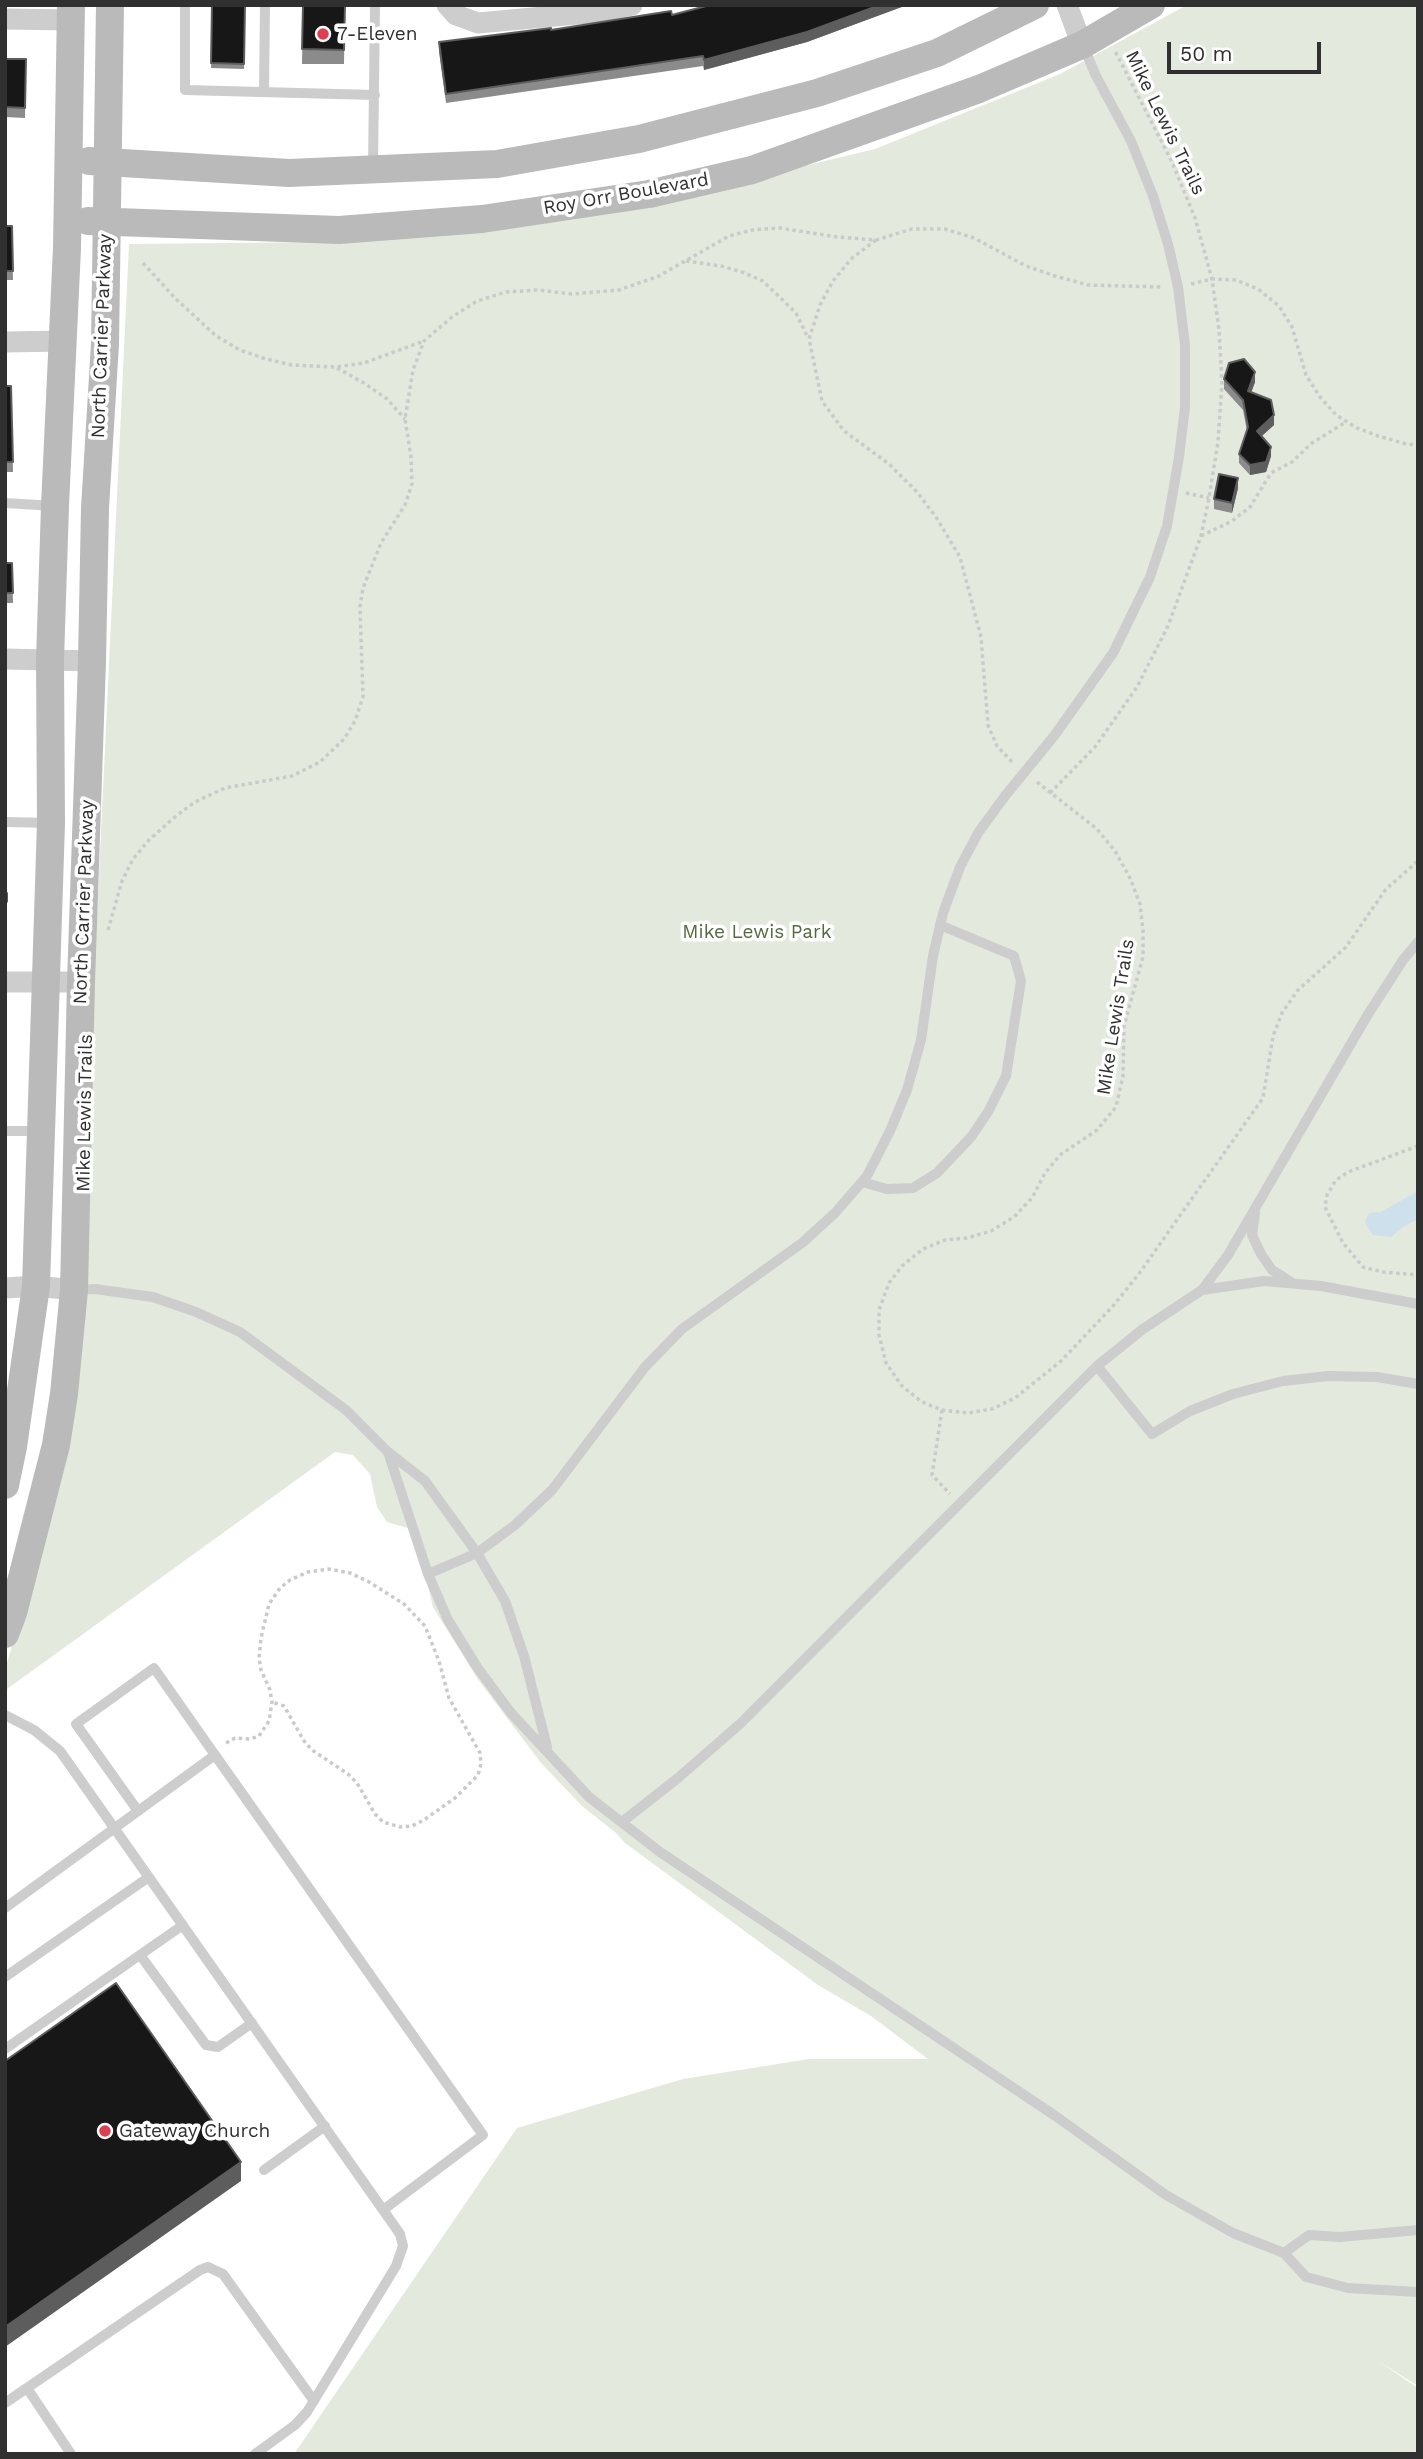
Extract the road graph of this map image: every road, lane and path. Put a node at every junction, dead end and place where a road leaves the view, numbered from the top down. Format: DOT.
graph roads {
  1 [pos="110,5"];
  2 [pos="185,5"];
  3 [pos="265,5"];
  4 [pos="375,5"];
  5 [pos="632,5"];
  6 [pos="1035,5"];
  7 [pos="1067,5"];
  8 [pos="1151,5"];
  9 [pos="451,10"];
  10 [pos="71,12"];
  11 [pos="5,19"];
  12 [pos="1082,45"];
  13 [pos="264,92"];
  14 [pos="375,95"];
  15 [pos="69,159"];
  16 [pos="108,163"];
  17 [pos="373,168"];
  18 [pos="68,220"];
  19 [pos="105,222"];
  20 [pos="876,240"];
  21 [pos="684,261"];
  22 [pos="143,263"];
  23 [pos="1212,279"];
  24 [pos="1178,287"];
  25 [pos="809,339"];
  26 [pos="64,341"];
  27 [pos="424,341"];
  28 [pos="5,342"];
  29 [pos="335,367"];
  30 [pos="405,419"];
  31 [pos="1346,422"];
  32 [pos="1418,444"];
  33 [pos="1173,491"];
  34 [pos="1209,498"];
  35 [pos="5,503"];
  36 [pos="55,506"];
  37 [pos="1200,536"];
  38 [pos="5,659"];
  39 [pos="50,660"];
  40 [pos="92,661"];
  41 [pos="1024,772"];
  42 [pos="5,822"];
  43 [pos="51,823"];
  44 [pos="1418,861"];
  45 [pos="940,925"];
  46 [pos="106,941"];
  47 [pos="1418,942"];
  48 [pos="5,982"];
  49 [pos="80,982"];
  50 [pos="46,983"];
  51 [pos="41,1130"];
  52 [pos="5,1131"];
  53 [pos="1418,1146"];
  54 [pos="862,1182"];
  55 [pos="1255,1208"];
  56 [pos="1418,1275"];
  57 [pos="1294,1284"];
  58 [pos="36,1286"];
  59 [pos="5,1288"];
  60 [pos="74,1290"];
  61 [pos="1202,1290"];
  62 [pos="1418,1304"];
  63 [pos="1097,1366"];
  64 [pos="1418,1384"];
  65 [pos="942,1410"];
  66 [pos="388,1452"];
  67 [pos="5,1485"];
  68 [pos="960,1504"];
  69 [pos="477,1553"];
  70 [pos="428,1574"];
  71 [pos="5,1634"];
  72 [pos="272,1703"];
  73 [pos="5,1715"];
  74 [pos="548,1750"];
  75 [pos="213,1753"];
  76 [pos="138,1811"];
  77 [pos="622,1822"];
  78 [pos="115,1828"];
  79 [pos="149,1877"];
  80 [pos="5,1908"];
  81 [pos="183,1925"];
  82 [pos="140,1955"];
  83 [pos="5,1977"];
  84 [pos="252,2023"];
  85 [pos="5,2049"];
  86 [pos="325,2126"];
  87 [pos="264,2170"];
  88 [pos="383,2210"];
  89 [pos="1418,2230"];
  90 [pos="1284,2253"];
  91 [pos="1418,2292"];
  92 [pos="27,2388"];
  93 [pos="314,2401"];
  94 [pos="5,2403"];
  95 [pos="71,2454"];
  96 [pos="255,2454"];
  1 -- 16 [label="main road, North Carrier Parkway"];
  2 -- 13 [label="lane"];
  3 -- 13 [label="lane"];
  4 -- 14 [label="lane"];
  5 -- 9 [label="street"];
  6 -- 17 [label="main road"];
  7 -- 12 [label="street"];
  8 -- 12 [label="main road, Roy Orr Boulevard"];
  10 -- 11 [label="street"];
  10 -- 15 [label="main road, North Carrier Parkway"];
  12 -- 19 [label="main road, Roy Orr Boulevard"];
  12 -- 23 [label="path, Mike Lewis Trails"];
  12 -- 24 [label="lane"];
  13 -- 14 [label="lane"];
  14 -- 17 [label="lane"];
  15 -- 16 [label="main road"];
  15 -- 18 [label="main road, North Carrier Parkway"];
  16 -- 17 [label="main road"];
  16 -- 19 [label="main road, North Carrier Parkway"];
  18 -- 19 [label="main road, Roy Orr Boulevard"];
  18 -- 26 [label="main road, North Carrier Parkway"];
  19 -- 40 [label="main road, North Carrier Parkway"];
  20 -- 21 [label="path, Mike Lewis Trails"];
  20 -- 24 [label="path, Mike Lewis Trails"];
  20 -- 25 [label="path, Mike Lewis Trails"];
  21 -- 25 [label="path, Mike Lewis Trails"];
  21 -- 27 [label="path, Mike Lewis Trails"];
  22 -- 29 [label="path, Mike Lewis Trails"];
  23 -- 24 [label="path, Mike Lewis Trails"];
  23 -- 31 [label="path, Mike Lewis Trails"];
  24 -- 33 [label="lane"];
  25 -- 41 [label="path, Mike Lewis Trails"];
  26 -- 28 [label="street"];
  26 -- 36 [label="main road, North Carrier Parkway"];
  27 -- 29 [label="path, Mike Lewis Trails"];
  27 -- 30 [label="path, Mike Lewis Trails"];
  29 -- 30 [label="path, Mike Lewis Trails"];
  30 -- 46 [label="path, Mike Lewis Trails"];
  31 -- 32 [label="path, Mike Lewis Trails"];
  31 -- 37 [label="path"];
  33 -- 34 [label="path"];
  33 -- 41 [label="lane"];
  35 -- 36 [label="lane"];
  36 -- 39 [label="main road, North Carrier Parkway"];
  38 -- 39 [label="street"];
  39 -- 40 [label="street"];
  39 -- 43 [label="main road, North Carrier Parkway"];
  40 -- 49 [label="main road, North Carrier Parkway"];
  41 -- 45 [label="lane"];
  41 -- 65 [label="path, Mike Lewis Trails"];
  42 -- 43 [label="lane"];
  43 -- 50 [label="main road, North Carrier Parkway"];
  44 -- 65 [label="path, Mike Lewis Trails"];
  45 -- 54 [label="lane"];
  45 -- 54 [label="lane"];
  47 -- 55 [label="lane"];
  48 -- 50 [label="street"];
  49 -- 50 [label="street"];
  49 -- 60 [label="main road, North Carrier Parkway"];
  50 -- 51 [label="main road, North Carrier Parkway"];
  51 -- 52 [label="lane"];
  51 -- 58 [label="main road, North Carrier Parkway"];
  53 -- 56 [label="path"];
  54 -- 69 [label="lane"];
  55 -- 57 [label="lane"];
  55 -- 61 [label="lane"];
  57 -- 61 [label="lane"];
  57 -- 62 [label="lane"];
  58 -- 59 [label="street"];
  58 -- 60 [label="street"];
  58 -- 67 [label="main road, North Carrier Parkway"];
  60 -- 66 [label="lane"];
  60 -- 71 [label="main road, North Carrier Parkway"];
  61 -- 63 [label="lane"];
  63 -- 64 [label="lane"];
  63 -- 68 [label="lane"];
  65 -- 68 [label="path"];
  66 -- 69 [label="lane"];
  66 -- 70 [label="lane"];
  68 -- 77 [label="lane"];
  69 -- 70 [label="lane"];
  69 -- 74 [label="lane"];
  70 -- 74 [label="lane"];
  72 -- 72 [label="path"];
  72 -- 75 [label="path"];
  73 -- 78 [label="lane"];
  74 -- 77 [label="lane"];
  75 -- 76 [label="lane"];
  75 -- 76 [label="lane"];
  75 -- 88 [label="lane"];
  76 -- 78 [label="lane"];
  77 -- 90 [label="lane"];
  78 -- 79 [label="lane"];
  78 -- 80 [label="lane"];
  79 -- 81 [label="lane"];
  79 -- 83 [label="lane"];
  81 -- 82 [label="lane"];
  81 -- 84 [label="lane"];
  82 -- 84 [label="lane"];
  82 -- 85 [label="lane"];
  84 -- 86 [label="lane"];
  86 -- 87 [label="lane"];
  86 -- 88 [label="lane"];
  88 -- 93 [label="lane"];
  89 -- 90 [label="lane"];
  90 -- 91 [label="lane"];
  92 -- 93 [label="lane"];
  92 -- 94 [label="lane"];
  92 -- 95 [label="lane"];
  93 -- 96 [label="lane"];
}
